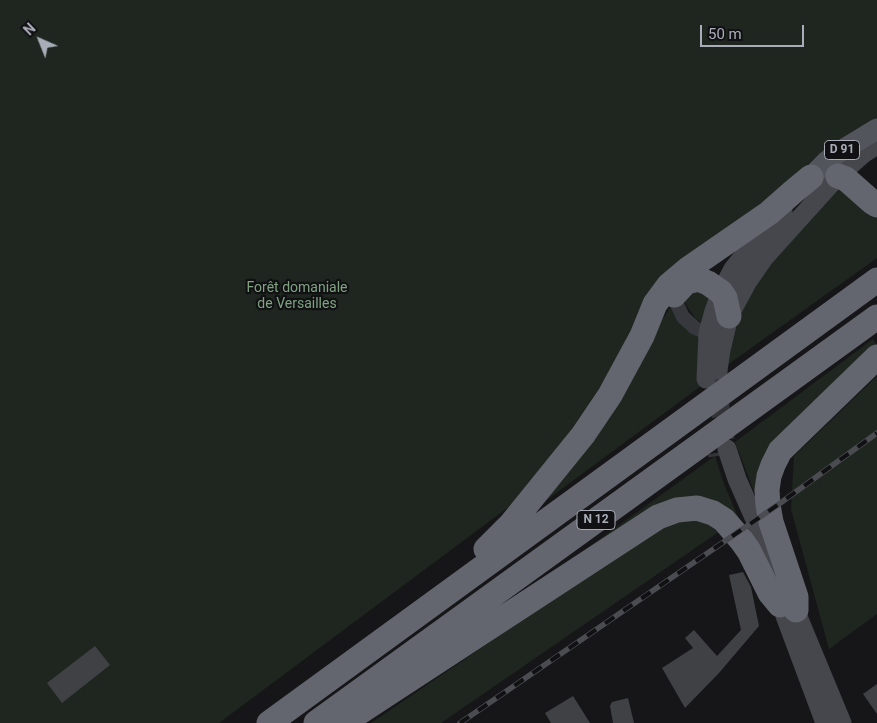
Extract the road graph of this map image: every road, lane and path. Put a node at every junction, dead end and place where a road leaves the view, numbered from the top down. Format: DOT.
graph roads {
  1 [pos="877,129"];
  2 [pos="877,145"];
  3 [pos="838,176"];
  4 [pos="811,177"];
  5 [pos="877,205"];
  6 [pos="877,280"];
  7 [pos="678,290"];
  8 [pos="720,292"];
  9 [pos="729,316"];
  10 [pos="877,317"];
  11 [pos="708,332"];
  12 [pos="642,336"];
  13 [pos="877,357"];
  14 [pos="722,452"];
  15 [pos="464,580"];
  16 [pos="788,608"];
  17 [pos="269,723"];
  18 [pos="316,723"];
  19 [pos="343,723"];
  20 [pos="825,723"];
  21 [pos="842,723"];
  1 -- 4 [label="main road, D 91"];
  2 -- 3 [label="main road, D 91"];
  3 -- 4 [label="main road"];
  3 -- 5 [label="highway"];
  3 -- 9 [label="main road, D 91"];
  4 -- 8 [label="main road, D 91"];
  4 -- 12 [label="highway"];
  6 -- 15 [label="highway, N 12"];
  7 -- 8 [label="highway"];
  7 -- 11 [label="street"];
  7 -- 12 [label="highway"];
  8 -- 9 [label="highway"];
  8 -- 11 [label="main road, D 91"];
  9 -- 11 [label="main road, D 91"];
  10 -- 18 [label="highway, N 12"];
  12 -- 15 [label="highway"];
  13 -- 16 [label="highway"];
  14 -- 16 [label="main road"];
  15 -- 17 [label="highway, N 12"];
  16 -- 19 [label="highway"];
  16 -- 20 [label="main road"];
  16 -- 21 [label="main road"];
}
